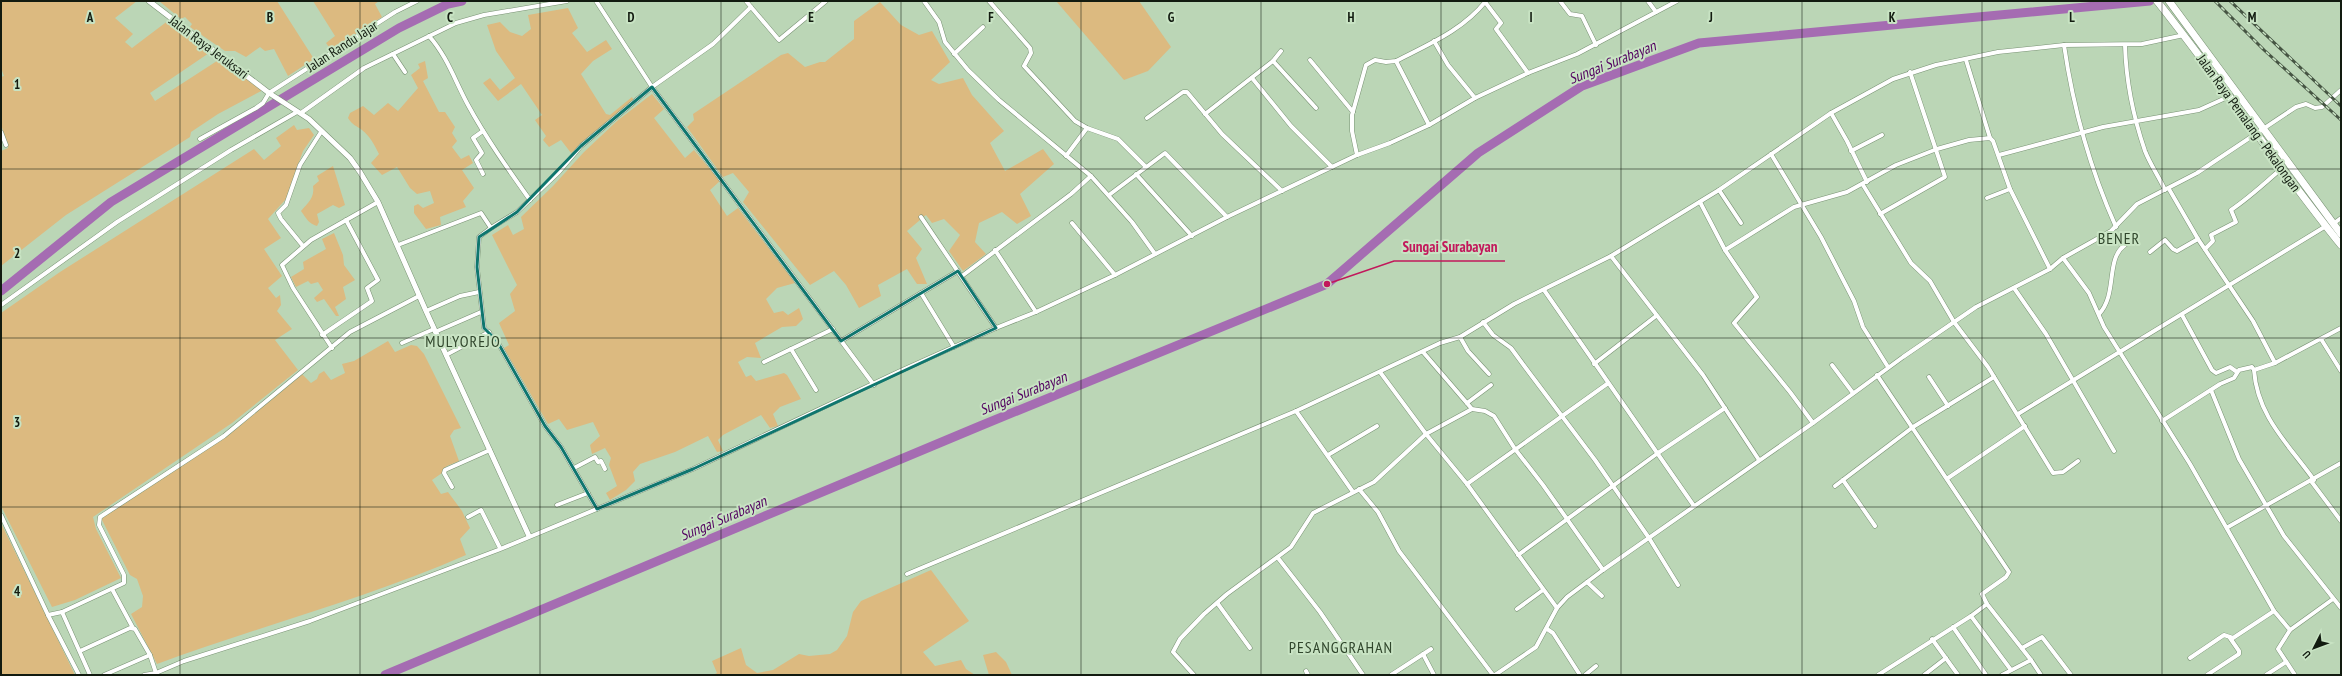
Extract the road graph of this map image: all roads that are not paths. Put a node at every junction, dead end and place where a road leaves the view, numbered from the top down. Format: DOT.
graph roads {
  1 [pos="149,1"];
  2 [pos="417,1"];
  3 [pos="567,1"];
  4 [pos="596,1"];
  5 [pos="746,1"];
  6 [pos="826,1"];
  7 [pos="924,1"];
  8 [pos="932,1"];
  9 [pos="989,1"];
  10 [pos="1560,1"];
  11 [pos="1648,1"];
  12 [pos="1677,1"];
  13 [pos="2157,1"];
  14 [pos="2169,1"];
  15 [pos="1486,2"];
  16 [pos="408,3"];
  17 [pos="927,5"];
  18 [pos="751,7"];
  19 [pos="1656,12"];
  20 [pos="983,27"];
  21 [pos="2184,35"];
  22 [pos="429,36"];
  23 [pos="1434,41"];
  24 [pos="1596,44"];
  25 [pos="2064,45"];
  26 [pos="2125,45"];
  27 [pos="1281,52"];
  28 [pos="393,54"];
  29 [pos="954,54"];
  30 [pos="1310,60"];
  31 [pos="1396,60"];
  32 [pos="1966,60"];
  33 [pos="1274,61"];
  34 [pos="405,72"];
  35 [pos="1910,72"];
  36 [pos="1528,73"];
  37 [pos="1252,78"];
  38 [pos="652,87"];
  39 [pos="2341,90"];
  40 [pos="270,93"];
  41 [pos="2230,96"];
  42 [pos="1475,98"];
  43 [pos="1316,108"];
  44 [pos="297,111"];
  45 [pos="1353,112"];
  46 [pos="1831,113"];
  47 [pos="1205,114"];
  48 [pos="1147,118"];
  49 [pos="2137,122"];
  50 [pos="1428,125"];
  51 [pos="2263,126"];
  52 [pos="1087,128"];
  53 [pos="483,131"];
  54 [pos="2256,131"];
  55 [pos="1,132"];
  56 [pos="321,132"];
  57 [pos="2083,132"];
  58 [pos="1882,135"];
  59 [pos="1990,138"];
  60 [pos="200,139"];
  61 [pos="6,145"];
  62 [pos="1937,149"];
  63 [pos="1851,151"];
  64 [pos="1771,154"];
  65 [pos="1357,155"];
  66 [pos="1999,155"];
  67 [pos="1066,156"];
  68 [pos="1144,166"];
  69 [pos="1332,167"];
  70 [pos="2281,169"];
  71 [pos="483,174"];
  72 [pos="1136,174"];
  73 [pos="1091,176"];
  74 [pos="1868,182"];
  75 [pos="1863,185"];
  76 [pos="2010,189"];
  77 [pos="1719,190"];
  78 [pos="1282,191"];
  79 [pos="2169,191"];
  80 [pos="1109,195"];
  81 [pos="1987,198"];
  82 [pos="530,200"];
  83 [pos="378,202"];
  84 [pos="1700,202"];
  85 [pos="1803,206"];
  86 [pos="1880,214"];
  87 [pos="1225,215"];
  88 [pos="921,217"];
  89 [pos="2341,218"];
  90 [pos="346,220"];
  91 [pos="1072,223"];
  92 [pos="1741,223"];
  93 [pos="2334,224"];
  94 [pos="2326,226"];
  95 [pos="2116,227"];
  96 [pos="491,228"];
  97 [pos="1190,234"];
  98 [pos="2341,234"];
  99 [pos="2198,239"];
  100 [pos="398,245"];
  101 [pos="2125,245"];
  102 [pos="2341,245"];
  103 [pos="304,246"];
  104 [pos="2205,249"];
  105 [pos="995,250"];
  106 [pos="1725,250"];
  107 [pos="1154,252"];
  108 [pos="2150,252"];
  109 [pos="1611,256"];
  110 [pos="2063,258"];
  111 [pos="2050,269"];
  112 [pos="958,271"];
  113 [pos="1114,273"];
  114 [pos="962,276"];
  115 [pos="2229,285"];
  116 [pos="2015,289"];
  117 [pos="1544,290"];
  118 [pos="479,292"];
  119 [pos="921,293"];
  120 [pos="419,296"];
  121 [pos="1,305"];
  122 [pos="1035,310"];
  123 [pos="426,311"];
  124 [pos="481,312"];
  125 [pos="2098,314"];
  126 [pos="2182,315"];
  127 [pos="1656,316"];
  128 [pos="1483,322"];
  129 [pos="1954,322"];
  130 [pos="996,328"];
  131 [pos="2341,328"];
  132 [pos="833,329"];
  133 [pos="434,330"];
  134 [pos="488,332"];
  135 [pos="322,335"];
  136 [pos="1460,337"];
  137 [pos="2322,339"];
  138 [pos="841,341"];
  139 [pos="402,343"];
  140 [pos="954,347"];
  141 [pos="332,348"];
  142 [pos="791,349"];
  143 [pos="2120,351"];
  144 [pos="1423,352"];
  145 [pos="446,355"];
  146 [pos="764,362"];
  147 [pos="2275,363"];
  148 [pos="1594,364"];
  149 [pos="1832,365"];
  150 [pos="1888,367"];
  151 [pos="2254,370"];
  152 [pos="2341,371"];
  153 [pos="1380,372"];
  154 [pos="2237,372"];
  155 [pos="1489,374"];
  156 [pos="1929,377"];
  157 [pos="1994,377"];
  158 [pos="1879,378"];
  159 [pos="2073,380"];
  160 [pos="872,383"];
  161 [pos="1607,384"];
  162 [pos="1491,385"];
  163 [pos="816,390"];
  164 [pos="2211,390"];
  165 [pos="1853,393"];
  166 [pos="1467,403"];
  167 [pos="1948,406"];
  168 [pos="1725,408"];
  169 [pos="1472,409"];
  170 [pos="1296,411"];
  171 [pos="2018,414"];
  172 [pos="1562,419"];
  173 [pos="2162,420"];
  174 [pos="1813,423"];
  175 [pos="1377,426"];
  176 [pos="2025,426"];
  177 [pos="1913,428"];
  178 [pos="1426,434"];
  179 [pos="490,450"];
  180 [pos="1516,451"];
  181 [pos="2114,451"];
  182 [pos="1658,453"];
  183 [pos="1328,455"];
  184 [pos="1760,460"];
  185 [pos="2078,461"];
  186 [pos="2341,463"];
  187 [pos="574,468"];
  188 [pos="606,469"];
  189 [pos="1948,478"];
  190 [pos="1844,480"];
  191 [pos="2312,480"];
  192 [pos="1467,484"];
  193 [pos="1835,486"];
  194 [pos="452,487"];
  195 [pos="1612,487"];
  196 [pos="1359,489"];
  197 [pos="1353,492"];
  198 [pos="588,493"];
  199 [pos="557,505"];
  200 [pos="1694,506"];
  201 [pos="2266,506"];
  202 [pos="598,509"];
  203 [pos="1,515"];
  204 [pos="468,517"];
  205 [pos="1567,520"];
  206 [pos="2341,520"];
  207 [pos="1875,526"];
  208 [pos="2228,528"];
  209 [pos="529,536"];
  210 [pos="1649,538"];
  211 [pos="500,548"];
  212 [pos="1518,556"];
  213 [pos="1278,558"];
  214 [pos="1603,570"];
  215 [pos="907,574"];
  216 [pos="1587,582"];
  217 [pos="1678,585"];
  218 [pos="112,588"];
  219 [pos="1543,590"];
  220 [pos="1602,596"];
  221 [pos="2333,599"];
  222 [pos="1218,604"];
  223 [pos="1987,604"];
  224 [pos="1557,608"];
  225 [pos="2341,608"];
  226 [pos="1517,609"];
  227 [pos="2274,611"];
  228 [pos="58,612"];
  229 [pos="48,615"];
  230 [pos="1971,616"];
  231 [pos="1953,627"];
  232 [pos="133,628"];
  233 [pos="2290,630"];
  234 [pos="1549,631"];
  235 [pos="2230,638"];
  236 [pos="1932,639"];
  237 [pos="1250,648"];
  238 [pos="2022,648"];
  239 [pos="1431,649"];
  240 [pos="80,650"];
  241 [pos="1423,654"];
  242 [pos="150,655"];
  243 [pos="1946,658"];
  244 [pos="2190,658"];
  245 [pos="2030,660"];
  246 [pos="2286,662"];
  247 [pos="1596,666"];
  248 [pos="2011,670"];
  249 [pos="156,671"];
  250 [pos="1497,674"];
  251 [pos="79,675"];
  252 [pos="90,675"];
  253 [pos="104,675"];
  254 [pos="144,675"];
  255 [pos="1194,675"];
  256 [pos="1362,675"];
  257 [pos="1391,675"];
  258 [pos="1434,675"];
  259 [pos="1580,675"];
  260 [pos="1585,675"];
  261 [pos="1878,675"];
  262 [pos="1924,675"];
  263 [pos="1958,675"];
  264 [pos="1986,675"];
  265 [pos="2002,675"];
  266 [pos="2041,675"];
  267 [pos="2071,675"];
  268 [pos="2207,675"];
  269 [pos="2266,675"];
  270 [pos="2295,675"];
  1 -- 40 [label="street, Jalan Raya Jeruksari"];
  2 -- 16 [label="street, Jalan Randu Jajar"];
  3 -- 22 [label="street"];
  4 -- 38 [label="street"];
  5 -- 18 [label="street"];
  6 -- 18 [label="street"];
  7 -- 17 [label="street"];
  8 -- 17 [label="street"];
  9 -- 52 [label="street"];
  10 -- 24 [label="street"];
  11 -- 19 [label="street"];
  12 -- 19 [label="street"];
  13 -- 21 [label="highway, Jalan Raya Pemalang - Pekalongan"];
  14 -- 51 [label="highway, Jalan Raya Pemalang - Pekalongan"];
  15 -- 23 [label="street"];
  15 -- 36 [label="street"];
  16 -- 40 [label="street, Jalan Randu Jajar"];
  17 -- 29 [label="street"];
  18 -- 38 [label="street"];
  19 -- 24 [label="street"];
  20 -- 29 [label="street"];
  21 -- 26 [label="street"];
  21 -- 41 [label="highway, Jalan Raya Pemalang - Pekalongan"];
  22 -- 28 [label="street"];
  22 -- 53 [label="street"];
  23 -- 31 [label="street"];
  23 -- 42 [label="street"];
  24 -- 36 [label="street"];
  25 -- 26 [label="street"];
  25 -- 32 [label="street"];
  25 -- 57 [label="street"];
  26 -- 49 [label="street"];
  27 -- 33 [label="street"];
  28 -- 34 [label="street"];
  28 -- 44 [label="street"];
  29 -- 67 [label="street"];
  30 -- 45 [label="street"];
  31 -- 45 [label="street"];
  31 -- 50 [label="street"];
  32 -- 35 [label="street"];
  32 -- 59 [label="street"];
  33 -- 37 [label="street"];
  33 -- 43 [label="street"];
  35 -- 46 [label="street"];
  35 -- 62 [label="street"];
  36 -- 42 [label="street"];
  37 -- 47 [label="street"];
  37 -- 69 [label="street"];
  38 -- 82 [label="street"];
  38 -- 132 [label="street"];
  39 -- 51 [label="street"];
  40 -- 44 [label="street, Jalan Raya Jeruksari"];
  40 -- 60 [label="street, Jalan Randu Jajar"];
  41 -- 49 [label="street"];
  41 -- 54 [label="highway, Jalan Raya Pemalang - Pekalongan"];
  42 -- 50 [label="street"];
  44 -- 56 [label="street, Jalan Raya Jeruksari"];
  44 -- 121 [label="street"];
  45 -- 65 [label="street"];
  46 -- 63 [label="street"];
  46 -- 64 [label="street"];
  47 -- 48 [label="street"];
  47 -- 78 [label="street"];
  49 -- 57 [label="street"];
  49 -- 79 [label="street"];
  50 -- 65 [label="street"];
  51 -- 54 [label="street"];
  51 -- 93 [label="highway, Jalan Raya Pemalang - Pekalongan"];
  52 -- 67 [label="street"];
  52 -- 68 [label="street"];
  53 -- 71 [label="street"];
  53 -- 82 [label="street"];
  54 -- 70 [label="highway, Jalan Raya Pemalang - Pekalongan"];
  54 -- 79 [label="street"];
  55 -- 61 [label="street"];
  56 -- 83 [label="street, Jalan Raya Jeruksari"];
  56 -- 103 [label="street"];
  57 -- 66 [label="street"];
  57 -- 95 [label="street"];
  58 -- 63 [label="street"];
  59 -- 62 [label="street"];
  59 -- 66 [label="street"];
  62 -- 74 [label="street"];
  62 -- 86 [label="street"];
  63 -- 74 [label="street"];
  64 -- 77 [label="street"];
  64 -- 85 [label="street"];
  65 -- 69 [label="street"];
  66 -- 76 [label="street"];
  67 -- 73 [label="street"];
  68 -- 72 [label="street"];
  68 -- 87 [label="street"];
  69 -- 78 [label="street"];
  70 -- 94 [label="highway, Jalan Raya Pemalang - Pekalongan"];
  70 -- 104 [label="street"];
  72 -- 80 [label="street"];
  72 -- 97 [label="street"];
  73 -- 80 [label="street"];
  73 -- 105 [label="street"];
  74 -- 75 [label="street"];
  75 -- 85 [label="street"];
  75 -- 86 [label="street"];
  76 -- 81 [label="street"];
  76 -- 111 [label="street"];
  77 -- 84 [label="street"];
  77 -- 92 [label="street"];
  78 -- 87 [label="street"];
  79 -- 95 [label="street"];
  79 -- 99 [label="street"];
  80 -- 107 [label="street"];
  82 -- 96 [label="street"];
  83 -- 90 [label="street"];
  83 -- 100 [label="street, Jalan Raya Jeruksari"];
  84 -- 106 [label="street"];
  84 -- 109 [label="street"];
  85 -- 106 [label="street"];
  85 -- 150 [label="street"];
  86 -- 129 [label="street"];
  87 -- 97 [label="street"];
  88 -- 112 [label="street"];
  89 -- 93 [label="street"];
  90 -- 103 [label="street"];
  90 -- 135 [label="street"];
  91 -- 113 [label="street"];
  93 -- 98 [label="highway, Jalan Raya Pemalang - Pekalongan"];
  94 -- 102 [label="highway, Jalan Raya Pemalang - Pekalongan"];
  94 -- 115 [label="street"];
  95 -- 110 [label="street"];
  96 -- 100 [label="street"];
  96 -- 118 [label="street"];
  97 -- 107 [label="street"];
  99 -- 104 [label="street"];
  99 -- 108 [label="street"];
  100 -- 120 [label="street, Jalan Raya Jeruksari"];
  101 -- 125 [label="street"];
  103 -- 135 [label="street"];
  104 -- 115 [label="street"];
  105 -- 114 [label="street"];
  105 -- 122 [label="street"];
  106 -- 174 [label="street"];
  107 -- 113 [label="street"];
  109 -- 117 [label="street"];
  109 -- 127 [label="street"];
  110 -- 111 [label="street"];
  110 -- 125 [label="street"];
  111 -- 116 [label="street"];
  112 -- 114 [label="street"];
  112 -- 119 [label="street"];
  113 -- 122 [label="street"];
  114 -- 130 [label="street"];
  115 -- 126 [label="street"];
  115 -- 147 [label="street"];
  116 -- 129 [label="street"];
  116 -- 159 [label="street"];
  117 -- 128 [label="street"];
  117 -- 148 [label="street"];
  118 -- 123 [label="street"];
  118 -- 124 [label="street"];
  119 -- 138 [label="street"];
  119 -- 140 [label="street"];
  120 -- 123 [label="street, Jalan Raya Jeruksari"];
  120 -- 141 [label="street"];
  122 -- 130 [label="street"];
  123 -- 133 [label="street, Jalan Raya Jeruksari"];
  124 -- 133 [label="street"];
  124 -- 134 [label="street"];
  125 -- 143 [label="street"];
  126 -- 143 [label="street"];
  126 -- 154 [label="street"];
  127 -- 148 [label="street"];
  127 -- 168 [label="street"];
  128 -- 136 [label="street"];
  128 -- 172 [label="street"];
  129 -- 150 [label="street"];
  129 -- 157 [label="street"];
  130 -- 140 [label="street"];
  131 -- 137 [label="street"];
  132 -- 138 [label="street"];
  132 -- 142 [label="street"];
  133 -- 139 [label="street"];
  133 -- 145 [label="street, Jalan Raya Jeruksari"];
  134 -- 145 [label="street"];
  134 -- 187 [label="street"];
  135 -- 141 [label="street"];
  136 -- 144 [label="street"];
  136 -- 155 [label="street"];
  137 -- 147 [label="street"];
  137 -- 152 [label="street"];
  138 -- 160 [label="street"];
  140 -- 160 [label="street"];
  141 -- 218 [label="street"];
  142 -- 146 [label="street"];
  142 -- 163 [label="street"];
  143 -- 159 [label="street"];
  143 -- 173 [label="street"];
  144 -- 153 [label="street"];
  144 -- 166 [label="street"];
  145 -- 179 [label="street, Jalan Raya Jeruksari"];
  147 -- 151 [label="street"];
  148 -- 161 [label="street"];
  149 -- 165 [label="street"];
  150 -- 158 [label="street"];
  151 -- 154 [label="street"];
  151 -- 191 [label="street"];
  153 -- 170 [label="street"];
  153 -- 178 [label="street"];
  154 -- 164 [label="street"];
  156 -- 167 [label="street"];
  157 -- 167 [label="street"];
  157 -- 171 [label="street"];
  158 -- 165 [label="street"];
  158 -- 177 [label="street"];
  159 -- 171 [label="street"];
  159 -- 181 [label="street"];
  160 -- 202 [label="street"];
  161 -- 172 [label="street"];
  161 -- 182 [label="street"];
  162 -- 166 [label="street"];
  164 -- 173 [label="street"];
  164 -- 201 [label="street"];
  165 -- 174 [label="street"];
  166 -- 169 [label="street"];
  167 -- 177 [label="street"];
  168 -- 182 [label="street"];
  168 -- 184 [label="street"];
  169 -- 178 [label="street"];
  169 -- 180 [label="street"];
  170 -- 183 [label="street"];
  170 -- 215 [label="street"];
  171 -- 176 [label="street"];
  172 -- 180 [label="street"];
  172 -- 195 [label="street"];
  173 -- 208 [label="street"];
  174 -- 184 [label="street"];
  175 -- 183 [label="street"];
  176 -- 185 [label="street"];
  176 -- 189 [label="street"];
  177 -- 189 [label="street"];
  177 -- 190 [label="street"];
  178 -- 192 [label="street"];
  178 -- 196 [label="street"];
  179 -- 194 [label="street"];
  179 -- 209 [label="street, Jalan Raya Jeruksari"];
  180 -- 192 [label="street"];
  180 -- 205 [label="street"];
  182 -- 195 [label="street"];
  182 -- 200 [label="street"];
  183 -- 197 [label="street"];
  184 -- 200 [label="street"];
  186 -- 191 [label="street"];
  187 -- 188 [label="street"];
  187 -- 198 [label="street"];
  189 -- 223 [label="street"];
  190 -- 193 [label="street"];
  190 -- 207 [label="street"];
  191 -- 201 [label="street"];
  191 -- 206 [label="street"];
  192 -- 212 [label="street"];
  195 -- 205 [label="street"];
  195 -- 210 [label="street"];
  196 -- 197 [label="street"];
  196 -- 250 [label="street"];
  197 -- 213 [label="street"];
  198 -- 199 [label="street"];
  198 -- 202 [label="street"];
  200 -- 210 [label="street"];
  201 -- 208 [label="street"];
  201 -- 221 [label="street"];
  202 -- 209 [label="street"];
  203 -- 229 [label="street"];
  204 -- 211 [label="street"];
  205 -- 212 [label="street"];
  205 -- 214 [label="street"];
  208 -- 227 [label="street"];
  209 -- 211 [label="street"];
  210 -- 214 [label="street"];
  210 -- 217 [label="street"];
  211 -- 249 [label="street"];
  212 -- 219 [label="street"];
  213 -- 222 [label="street"];
  213 -- 256 [label="street"];
  214 -- 216 [label="street"];
  216 -- 220 [label="street"];
  216 -- 224 [label="street"];
  218 -- 228 [label="street"];
  218 -- 232 [label="street"];
  219 -- 224 [label="street"];
  219 -- 226 [label="street"];
  221 -- 225 [label="street"];
  221 -- 233 [label="street"];
  222 -- 237 [label="street"];
  222 -- 255 [label="street"];
  223 -- 230 [label="street"];
  223 -- 238 [label="street"];
  224 -- 234 [label="street"];
  227 -- 233 [label="street"];
  227 -- 235 [label="street"];
  228 -- 229 [label="street"];
  228 -- 240 [label="street"];
  229 -- 251 [label="street"];
  230 -- 231 [label="street"];
  230 -- 248 [label="street"];
  231 -- 236 [label="street"];
  231 -- 264 [label="street"];
  232 -- 240 [label="street"];
  232 -- 242 [label="street"];
  233 -- 246 [label="street"];
  234 -- 250 [label="street"];
  234 -- 259 [label="street"];
  235 -- 244 [label="street"];
  235 -- 268 [label="street"];
  236 -- 243 [label="street"];
  236 -- 261 [label="street"];
  238 -- 245 [label="street"];
  238 -- 267 [label="street"];
  239 -- 241 [label="street"];
  240 -- 252 [label="street"];
  241 -- 257 [label="street"];
  241 -- 258 [label="street"];
  242 -- 249 [label="street"];
  242 -- 253 [label="street"];
  243 -- 262 [label="street"];
  243 -- 263 [label="street"];
  245 -- 248 [label="street"];
  245 -- 266 [label="street"];
  246 -- 269 [label="street"];
  246 -- 270 [label="street"];
  247 -- 260 [label="street"];
  248 -- 265 [label="street"];
  249 -- 254 [label="street"];
}
